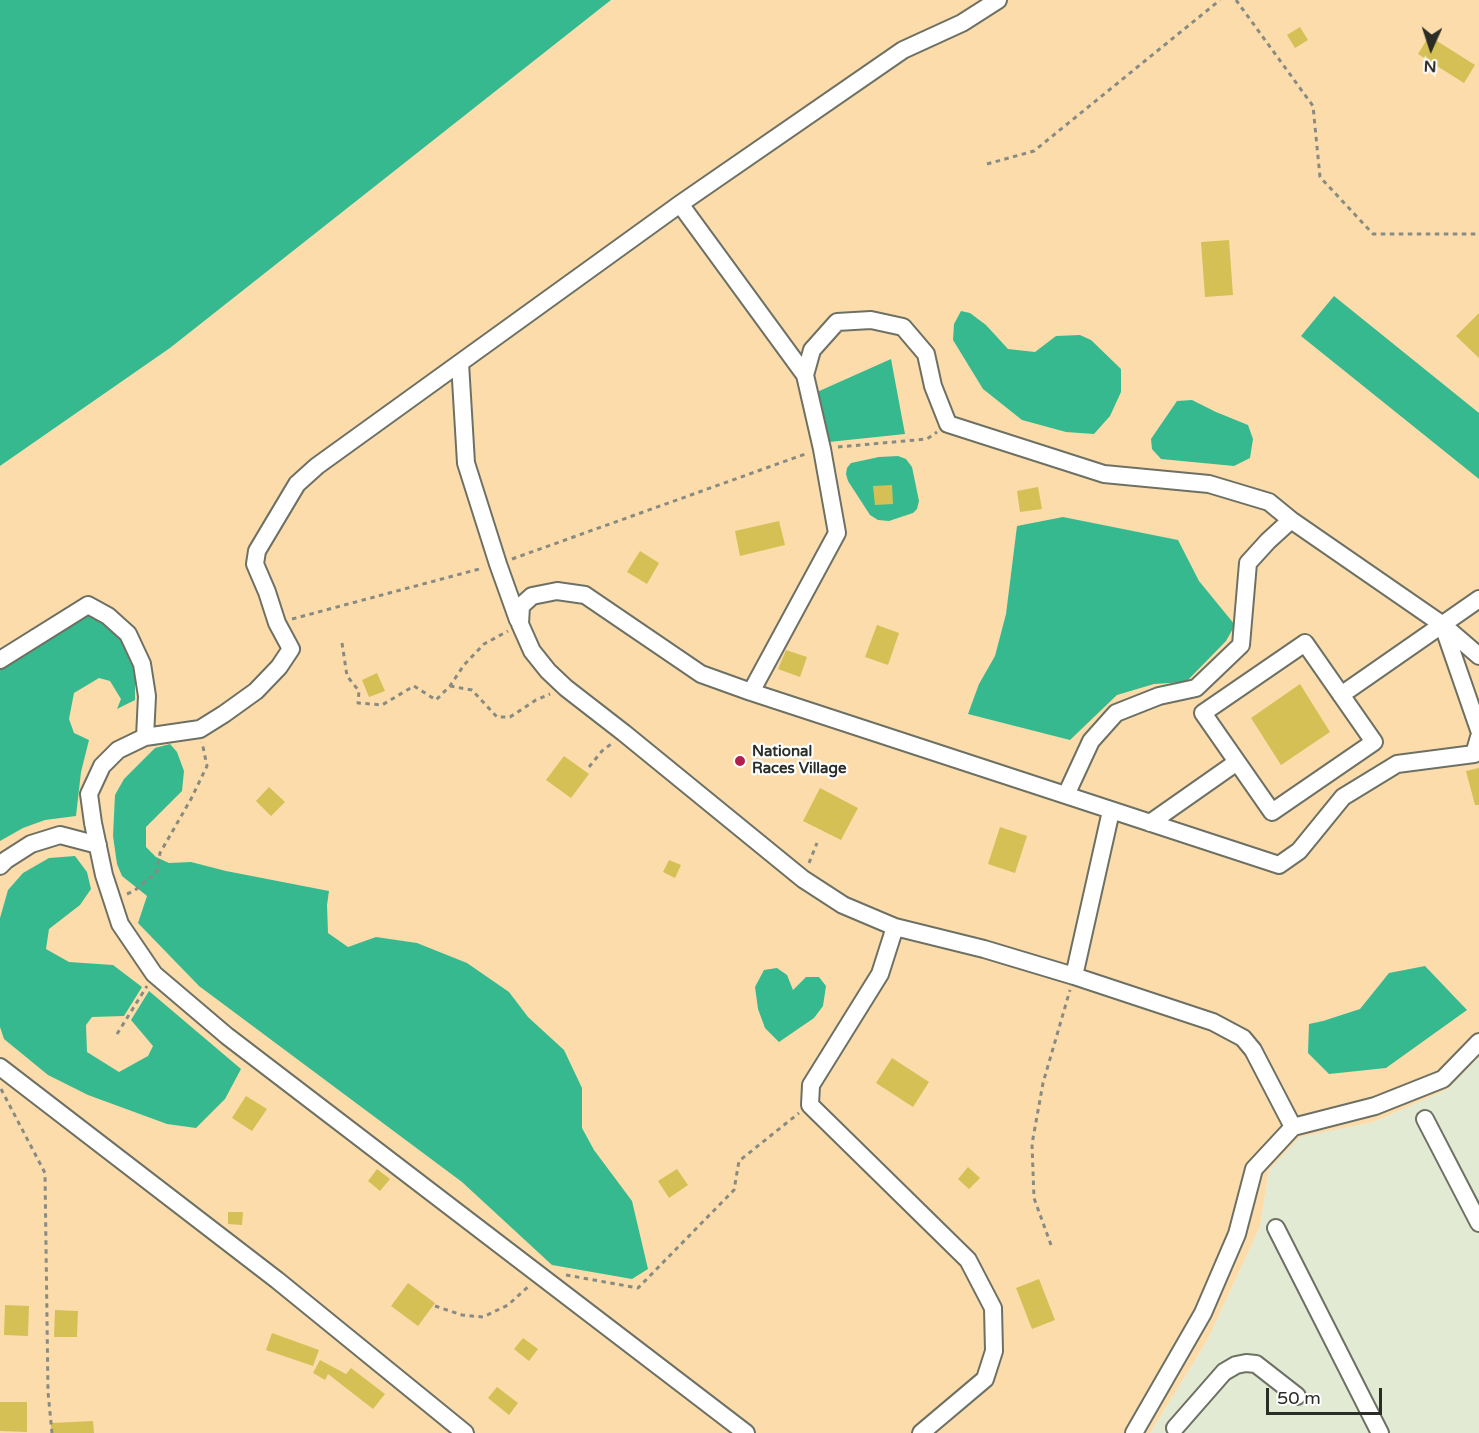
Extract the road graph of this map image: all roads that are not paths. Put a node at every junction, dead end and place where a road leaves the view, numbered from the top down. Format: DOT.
graph roads {
  1 [pos="998,0"];
  2 [pos="680,204"];
  3 [pos="460,363"];
  4 [pos="805,375"];
  5 [pos="1291,520"];
  6 [pos="1479,599"];
  7 [pos="520,624"];
  8 [pos="1443,625"];
  9 [pos="1479,656"];
  10 [pos="0,660"];
  11 [pos="751,692"];
  12 [pos="1341,695"];
  13 [pos="1479,730"];
  14 [pos="1479,736"];
  15 [pos="146,737"];
  16 [pos="1237,762"];
  17 [pos="1066,795"];
  18 [pos="1111,811"];
  19 [pos="1150,823"];
  20 [pos="98,845"];
  21 [pos="0,866"];
  22 [pos="895,927"];
  23 [pos="1074,976"];
  24 [pos="1479,1042"];
  25 [pos="0,1067"];
  26 [pos="1425,1119"];
  27 [pos="1293,1127"];
  28 [pos="1479,1223"];
  29 [pos="1276,1228"];
  30 [pos="1297,1396"];
  31 [pos="1174,1425"];
  32 [pos="465,1433"];
  33 [pos="746,1433"];
  34 [pos="921,1433"];
  35 [pos="1134,1433"];
  36 [pos="1380,1433"];
  1 -- 2 [label="street"];
  2 -- 3 [label="street"];
  2 -- 4 [label="street"];
  3 -- 7 [label="street"];
  3 -- 15 [label="street"];
  4 -- 5 [label="street"];
  4 -- 11 [label="street"];
  5 -- 8 [label="street"];
  5 -- 17 [label="street"];
  6 -- 8 [label="street"];
  7 -- 11 [label="street"];
  7 -- 22 [label="street"];
  8 -- 9 [label="street"];
  8 -- 12 [label="street"];
  8 -- 13 [label="street"];
  10 -- 15 [label="street"];
  11 -- 17 [label="street"];
  12 -- 16 [label="street"];
  12 -- 16 [label="street"];
  14 -- 19 [label="street"];
  15 -- 20 [label="street"];
  16 -- 19 [label="street"];
  17 -- 18 [label="street"];
  18 -- 19 [label="street"];
  18 -- 23 [label="street"];
  20 -- 21 [label="street"];
  20 -- 33 [label="street"];
  22 -- 23 [label="street"];
  22 -- 34 [label="street"];
  23 -- 27 [label="street"];
  24 -- 27 [label="street"];
  25 -- 32 [label="street"];
  26 -- 28 [label="street"];
  27 -- 35 [label="street"];
  29 -- 36 [label="street"];
  30 -- 31 [label="street"];
}
